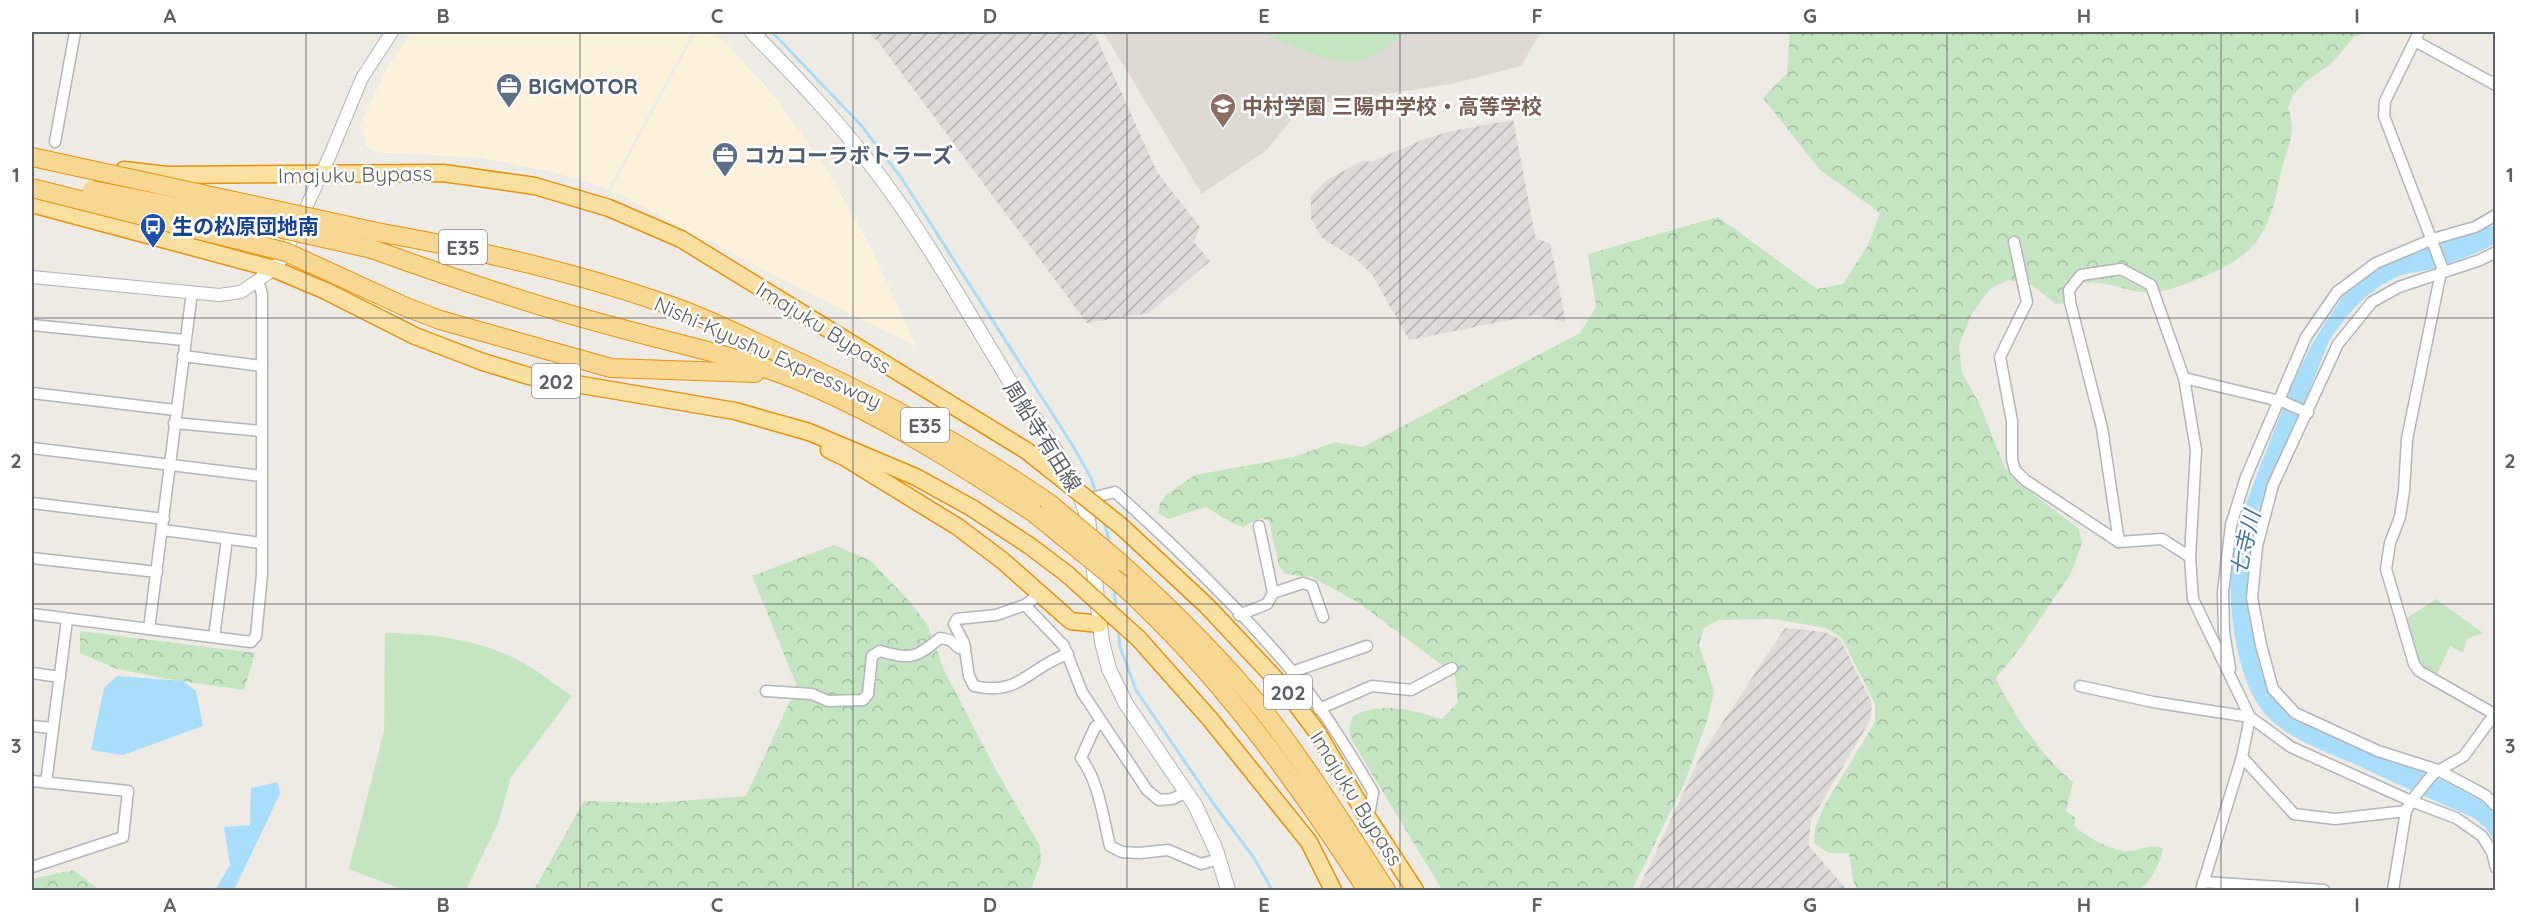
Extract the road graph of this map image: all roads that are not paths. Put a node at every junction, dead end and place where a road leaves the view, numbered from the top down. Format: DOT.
graph roads {
  1 [pos="75,32"];
  2 [pos="392,32"];
  3 [pos="752,32"];
  4 [pos="2417,36"];
  5 [pos="2496,85"];
  6 [pos="55,142"];
  7 [pos="32,155"];
  8 [pos="321,172"];
  9 [pos="32,175"];
  10 [pos="32,188"];
  11 [pos="32,204"];
  12 [pos="2496,215"];
  13 [pos="375,240"];
  14 [pos="2433,241"];
  15 [pos="2014,242"];
  16 [pos="2496,252"];
  17 [pos="273,269"];
  18 [pos="2442,271"];
  19 [pos="32,277"];
  20 [pos="258,280"];
  21 [pos="192,292"];
  22 [pos="32,325"];
  23 [pos="184,340"];
  24 [pos="183,356"];
  25 [pos="262,366"];
  26 [pos="693,372"];
  27 [pos="2184,378"];
  28 [pos="726,380"];
  29 [pos="798,380"];
  30 [pos="588,387"];
  31 [pos="32,393"];
  32 [pos="2281,402"];
  33 [pos="175,410"];
  34 [pos="2306,412"];
  35 [pos="174,423"];
  36 [pos="261,431"];
  37 [pos="889,440"];
  38 [pos="32,448"];
  39 [pos="170,465"];
  40 [pos="261,476"];
  41 [pos="986,482"];
  42 [pos="1083,500"];
  43 [pos="32,503"];
  44 [pos="164,525"];
  45 [pos="1259,526"];
  46 [pos="227,539"];
  47 [pos="2119,542"];
  48 [pos="261,543"];
  49 [pos="2190,557"];
  50 [pos="32,558"];
  51 [pos="158,572"];
  52 [pos="1273,593"];
  53 [pos="1040,594"];
  54 [pos="1025,605"];
  55 [pos="32,614"];
  56 [pos="1239,615"];
  57 [pos="1323,617"];
  58 [pos="67,620"];
  59 [pos="1099,624"];
  60 [pos="149,629"];
  61 [pos="214,637"];
  62 [pos="1366,646"];
  63 [pos="965,647"];
  64 [pos="1068,654"];
  65 [pos="1452,668"];
  66 [pos="1292,672"];
  67 [pos="32,673"];
  68 [pos="60,677"];
  69 [pos="2232,684"];
  70 [pos="2080,686"];
  71 [pos="766,691"];
  72 [pos="1318,708"];
  73 [pos="2495,713"];
  74 [pos="2250,717"];
  75 [pos="1101,723"];
  76 [pos="32,726"];
  77 [pos="53,728"];
  78 [pos="2242,757"];
  79 [pos="2436,772"];
  80 [pos="32,781"];
  81 [pos="46,783"];
  82 [pos="1187,792"];
  83 [pos="2410,803"];
  84 [pos="2496,806"];
  85 [pos="1364,812"];
  86 [pos="1219,859"];
  87 [pos="32,867"];
  88 [pos="2496,868"];
  89 [pos="2202,886"];
  90 [pos="1228,891"];
  91 [pos="1334,891"];
  92 [pos="1366,891"];
  93 [pos="1386,891"];
  94 [pos="1415,891"];
  95 [pos="2324,891"];
  96 [pos="2393,891"];
  1 -- 6 [label="street"];
  2 -- 8 [label="street"];
  3 -- 42 [label="main road, 周船寺有田線"];
  4 -- 5 [label="street"];
  4 -- 14 [label="street"];
  7 -- 8 [label="highway, Imajuku Bypass / 202"];
  7 -- 13 [label="highway, Nishi-Kyushu Expressway / E35, bridge"];
  8 -- 17 [label="street"];
  8 -- 85 [label="highway, Imajuku Bypass / 202, bridge"];
  9 -- 13 [label="highway, Nishi-Kyushu Expressway / E35, bridge"];
  10 -- 26 [label="highway, bridge"];
  11 -- 17 [label="highway, 202"];
  12 -- 14 [label="street"];
  13 -- 29 [label="highway, Nishi-Kyushu Expressway / E35"];
  13 -- 93 [label="highway, Nishi-Kyushu Expressway / E35, bridge"];
  14 -- 18 [label="street"];
  14 -- 32 [label="street"];
  15 -- 47 [label="street"];
  16 -- 18 [label="street"];
  17 -- 20 [label="street"];
  17 -- 30 [label="highway, 202"];
  18 -- 34 [label="street"];
  18 -- 73 [label="street"];
  19 -- 21 [label="street"];
  20 -- 21 [label="street"];
  20 -- 25 [label="street"];
  21 -- 23 [label="street"];
  22 -- 23 [label="street"];
  23 -- 24 [label="street"];
  24 -- 25 [label="street"];
  24 -- 33 [label="street"];
  25 -- 36 [label="street"];
  26 -- 28 [label="highway"];
  26 -- 29 [label="highway"];
  27 -- 32 [label="street"];
  27 -- 47 [label="street"];
  27 -- 49 [label="street"];
  29 -- 41 [label="highway, Nishi-Kyushu Expressway / E35"];
  30 -- 53 [label="highway"];
  30 -- 91 [label="highway, 202, bridge"];
  31 -- 33 [label="street"];
  32 -- 34 [label="street"];
  32 -- 69 [label="street"];
  33 -- 35 [label="street"];
  34 -- 79 [label="street"];
  35 -- 36 [label="street"];
  35 -- 39 [label="street"];
  36 -- 40 [label="street"];
  37 -- 41 [label="highway"];
  38 -- 39 [label="street"];
  39 -- 40 [label="street"];
  39 -- 44 [label="street"];
  40 -- 48 [label="street"];
  41 -- 92 [label="highway, Nishi-Kyushu Expressway / E35, bridge"];
  42 -- 56 [label="street"];
  42 -- 59 [label="main road, 周船寺有田線"];
  43 -- 44 [label="street"];
  44 -- 46 [label="street"];
  44 -- 51 [label="street"];
  45 -- 52 [label="street"];
  46 -- 48 [label="street"];
  46 -- 61 [label="street"];
  47 -- 49 [label="street"];
  48 -- 61 [label="street"];
  49 -- 69 [label="street"];
  50 -- 51 [label="street"];
  51 -- 60 [label="street"];
  52 -- 56 [label="street"];
  52 -- 57 [label="street"];
  53 -- 54 [label="street"];
  53 -- 59 [label="highway"];
  54 -- 63 [label="street"];
  54 -- 64 [label="street"];
  55 -- 58 [label="street"];
  56 -- 66 [label="street"];
  58 -- 60 [label="street"];
  58 -- 68 [label="street"];
  59 -- 82 [label="main road, 周船寺有田線"];
  60 -- 61 [label="street"];
  62 -- 66 [label="street"];
  63 -- 64 [label="street"];
  63 -- 71 [label="street"];
  64 -- 75 [label="street"];
  65 -- 72 [label="street"];
  66 -- 72 [label="street"];
  67 -- 68 [label="street"];
  68 -- 77 [label="street"];
  69 -- 74 [label="street"];
  70 -- 74 [label="street"];
  72 -- 85 [label="street"];
  73 -- 79 [label="street"];
  74 -- 78 [label="street"];
  74 -- 83 [label="street"];
  75 -- 82 [label="street"];
  75 -- 86 [label="street"];
  76 -- 77 [label="street"];
  77 -- 81 [label="street"];
  78 -- 83 [label="street"];
  78 -- 89 [label="street"];
  79 -- 83 [label="street"];
  79 -- 84 [label="street"];
  80 -- 81 [label="street"];
  81 -- 87 [label="street"];
  82 -- 86 [label="main road, 周船寺有田線"];
  83 -- 88 [label="street"];
  83 -- 96 [label="street"];
  85 -- 94 [label="highway, Imajuku Bypass / 202"];
  86 -- 90 [label="main road, 周船寺有田線"];
  89 -- 95 [label="street"];
}
